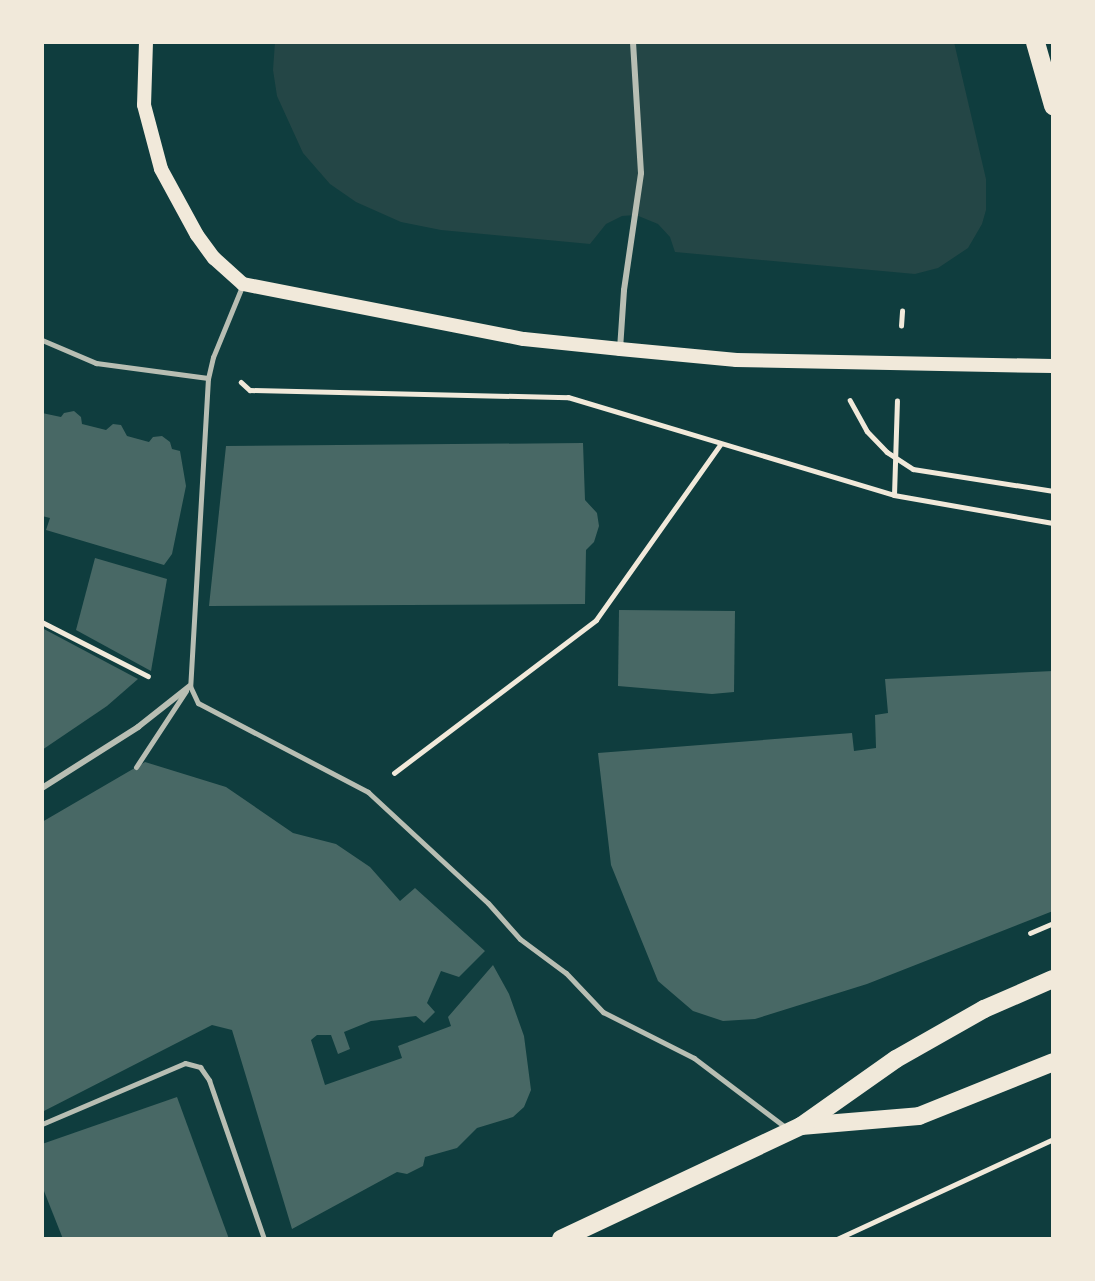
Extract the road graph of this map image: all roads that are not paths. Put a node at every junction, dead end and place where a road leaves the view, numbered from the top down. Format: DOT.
graph roads {
  1 [pos="146,42"];
  2 [pos="634,42"];
  3 [pos="1035,42"];
  4 [pos="1053,104"];
  5 [pos="243,284"];
  6 [pos="42,340"];
  7 [pos="620,349"];
  8 [pos="1050,362"];
  9 [pos="208,378"];
  10 [pos="190,686"];
  11 [pos="136,767"];
  12 [pos="42,788"];
  13 [pos="1053,979"];
  14 [pos="1053,1062"];
  15 [pos="42,1124"];
  16 [pos="796,1128"];
  17 [pos="264,1239"];
  18 [pos="561,1239"];
  1 -- 5 [label="main road"];
  2 -- 7 [label="street"];
  3 -- 4 [label="highway"];
  5 -- 7 [label="main road"];
  5 -- 9 [label="lane"];
  6 -- 9 [label="lane"];
  7 -- 8 [label="main road"];
  9 -- 10 [label="lane"];
  10 -- 11 [label="lane"];
  10 -- 12 [label="street"];
  10 -- 16 [label="lane"];
  13 -- 16 [label="main road"];
  14 -- 16 [label="main road"];
  15 -- 17 [label="lane"];
  16 -- 18 [label="main road"];
}
